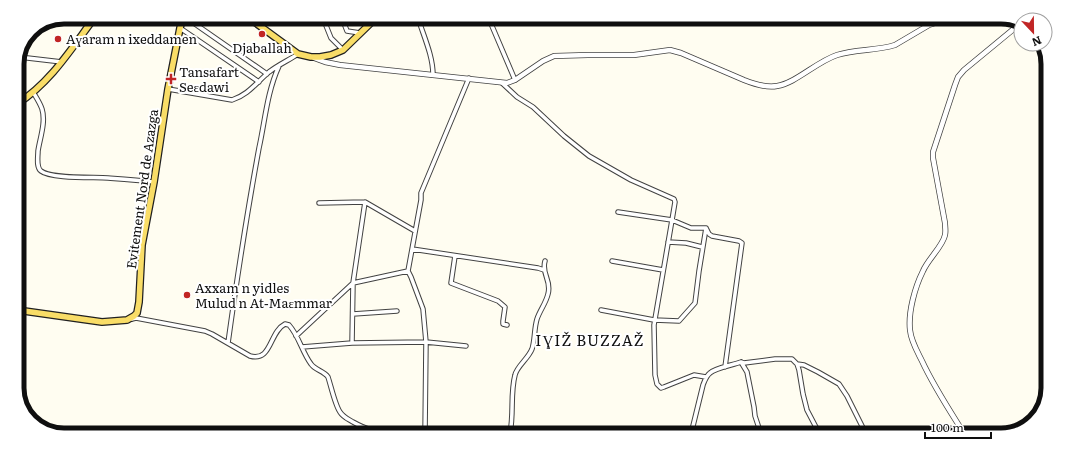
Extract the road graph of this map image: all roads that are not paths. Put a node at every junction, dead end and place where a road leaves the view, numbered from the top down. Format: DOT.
graph roads {
  1 [pos="90,24"];
  2 [pos="181,24"];
  3 [pos="194,24"];
  4 [pos="258,24"];
  5 [pos="325,24"];
  6 [pos="344,24"];
  7 [pos="370,24"];
  8 [pos="420,24"];
  9 [pos="491,24"];
  10 [pos="932,24"];
  11 [pos="180,28"];
  12 [pos="1013,30"];
  13 [pos="361,33"];
  14 [pos="343,50"];
  15 [pos="298,54"];
  16 [pos="311,57"];
  17 [pos="25,58"];
  18 [pos="62,62"];
  19 [pos="279,66"];
  20 [pos="267,74"];
  21 [pos="433,76"];
  22 [pos="469,78"];
  23 [pos="515,80"];
  24 [pos="259,82"];
  25 [pos="502,83"];
  26 [pos="168,89"];
  27 [pos="33,92"];
  28 [pos="24,99"];
  29 [pos="154,182"];
  30 [pos="366,202"];
  31 [pos="319,203"];
  32 [pos="618,212"];
  33 [pos="672,220"];
  34 [pos="706,228"];
  35 [pos="415,231"];
  36 [pos="668,242"];
  37 [pos="702,247"];
  38 [pos="412,249"];
  39 [pos="455,256"];
  40 [pos="612,260"];
  41 [pos="545,261"];
  42 [pos="544,270"];
  43 [pos="663,270"];
  44 [pos="408,271"];
  45 [pos="353,283"];
  46 [pos="398,310"];
  47 [pos="601,310"];
  48 [pos="24,311"];
  49 [pos="353,314"];
  50 [pos="131,319"];
  51 [pos="654,320"];
  52 [pos="507,325"];
  53 [pos="296,336"];
  54 [pos="426,342"];
  55 [pos="228,343"];
  56 [pos="352,343"];
  57 [pos="466,346"];
  58 [pos="302,347"];
  59 [pos="741,362"];
  60 [pos="798,364"];
  61 [pos="724,367"];
  62 [pos="706,377"];
  63 [pos="365,428"];
  64 [pos="425,428"];
  65 [pos="511,428"];
  66 [pos="692,428"];
  67 [pos="759,428"];
  68 [pos="817,428"];
  69 [pos="863,428"];
  70 [pos="960,428"];
  1 -- 18 [label="main road"];
  2 -- 11 [label="main road, Evitement Nord de Azazga"];
  3 -- 20 [label="street"];
  4 -- 15 [label="main road"];
  5 -- 14 [label="street"];
  6 -- 13 [label="street"];
  7 -- 13 [label="main road"];
  8 -- 21 [label="street"];
  9 -- 23 [label="street"];
  10 -- 23 [label="street"];
  11 -- 24 [label="street"];
  11 -- 26 [label="main road, Evitement Nord de Azazga"];
  12 -- 70 [label="street"];
  13 -- 14 [label="main road"];
  14 -- 16 [label="main road"];
  15 -- 16 [label="main road"];
  15 -- 19 [label="street"];
  16 -- 21 [label="street"];
  17 -- 18 [label="street"];
  18 -- 27 [label="main road"];
  19 -- 20 [label="street"];
  19 -- 55 [label="street"];
  20 -- 24 [label="street"];
  21 -- 22 [label="street"];
  22 -- 25 [label="street"];
  22 -- 35 [label="street"];
  23 -- 25 [label="street"];
  24 -- 26 [label="street"];
  25 -- 33 [label="street"];
  26 -- 29 [label="main road, Evitement Nord de Azazga"];
  27 -- 28 [label="main road"];
  27 -- 29 [label="street"];
  29 -- 50 [label="main road, Evitement Nord de Azazga"];
  30 -- 31 [label="street"];
  30 -- 35 [label="street"];
  30 -- 45 [label="street"];
  32 -- 33 [label="street"];
  33 -- 34 [label="street"];
  33 -- 36 [label="street"];
  34 -- 37 [label="street"];
  34 -- 61 [label="street"];
  35 -- 38 [label="street"];
  36 -- 37 [label="street"];
  36 -- 43 [label="street"];
  37 -- 51 [label="street"];
  38 -- 39 [label="street"];
  38 -- 44 [label="street"];
  39 -- 42 [label="street"];
  39 -- 52 [label="street"];
  40 -- 43 [label="street"];
  41 -- 42 [label="street"];
  42 -- 65 [label="street"];
  43 -- 51 [label="street"];
  44 -- 45 [label="street"];
  44 -- 54 [label="street"];
  45 -- 49 [label="street"];
  45 -- 53 [label="street"];
  46 -- 49 [label="street"];
  47 -- 51 [label="street"];
  48 -- 50 [label="main road"];
  49 -- 56 [label="street"];
  50 -- 55 [label="street"];
  51 -- 62 [label="street"];
  53 -- 55 [label="street"];
  53 -- 58 [label="street"];
  54 -- 56 [label="street"];
  54 -- 57 [label="street"];
  54 -- 64 [label="street"];
  56 -- 58 [label="street"];
  58 -- 63 [label="street"];
  59 -- 60 [label="street"];
  59 -- 61 [label="street"];
  59 -- 67 [label="street"];
  60 -- 68 [label="street"];
  60 -- 69 [label="street"];
  61 -- 62 [label="street"];
  62 -- 66 [label="street"];
}
